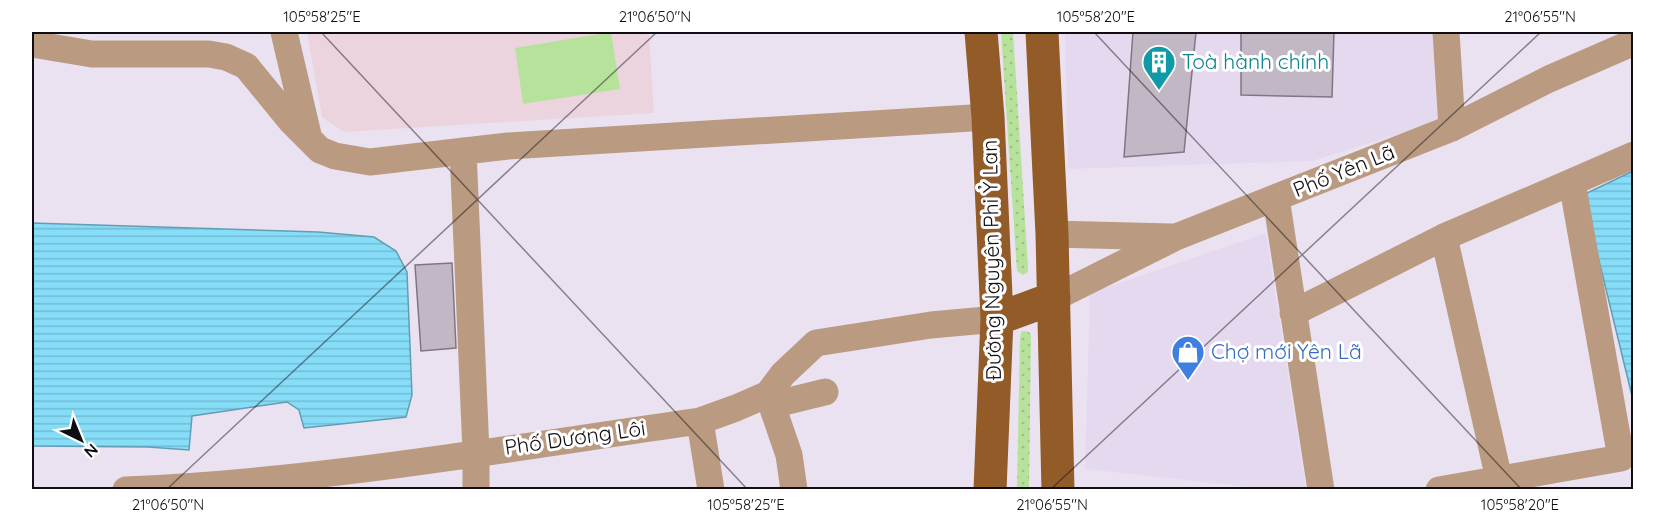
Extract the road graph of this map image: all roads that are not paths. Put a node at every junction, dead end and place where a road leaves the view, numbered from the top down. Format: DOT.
graph roads {
  1 [pos="284,32"];
  2 [pos="981,32"];
  3 [pos="1042,32"];
  4 [pos="1446,32"];
  5 [pos="1634,42"];
  6 [pos="32,44"];
  7 [pos="988,117"];
  8 [pos="1452,128"];
  9 [pos="309,140"];
  10 [pos="462,151"];
  11 [pos="1634,155"];
  12 [pos="1572,182"];
  13 [pos="1276,198"];
  14 [pos="1052,234"];
  15 [pos="1176,237"];
  16 [pos="1444,237"];
  17 [pos="1054,298"];
  18 [pos="1293,313"];
  19 [pos="997,319"];
  20 [pos="825,392"];
  21 [pos="770,399"];
  22 [pos="700,421"];
  23 [pos="476,452"];
  24 [pos="1499,479"];
  25 [pos="304,482"];
  26 [pos="188,488"];
  27 [pos="126,489"];
  28 [pos="476,489"];
  29 [pos="711,489"];
  30 [pos="794,489"];
  31 [pos="990,489"];
  32 [pos="1058,489"];
  33 [pos="1321,489"];
  34 [pos="1439,489"];
  1 -- 9 [label="street"];
  2 -- 7 [label="main road, Đường Nguyên Phi Ỷ Lan"];
  3 -- 14 [label="main road"];
  4 -- 8 [label="street"];
  5 -- 8 [label="street, Phố Yên Lã"];
  6 -- 9 [label="street"];
  7 -- 10 [label="street"];
  7 -- 19 [label="main road, Đường Nguyên Phi Ỷ Lan"];
  8 -- 13 [label="street, Phố Yên Lã"];
  9 -- 10 [label="street"];
  10 -- 23 [label="street"];
  11 -- 12 [label="street"];
  12 -- 16 [label="street"];
  12 -- 24 [label="street"];
  13 -- 15 [label="street, Phố Yên Lã"];
  13 -- 18 [label="street"];
  14 -- 15 [label="street"];
  14 -- 17 [label="main road"];
  15 -- 17 [label="street, Phố Yên Lã"];
  16 -- 18 [label="street"];
  16 -- 24 [label="street"];
  17 -- 19 [label="main road"];
  17 -- 32 [label="main road"];
  18 -- 33 [label="street"];
  19 -- 21 [label="street, Phố Dương Lôi"];
  19 -- 31 [label="main road, Đường Nguyên Phi Ỷ Lan"];
  20 -- 21 [label="street"];
  21 -- 22 [label="street, Phố Dương Lôi"];
  21 -- 30 [label="street"];
  22 -- 23 [label="street, Phố Dương Lôi"];
  22 -- 29 [label="street"];
  23 -- 25 [label="street, Phố Dương Lôi"];
  23 -- 28 [label="street"];
  24 -- 34 [label="street"];
  25 -- 26 [label="street, Phố Dương Lôi"];
  26 -- 27 [label="street, Phố Dương Lôi"];
}
